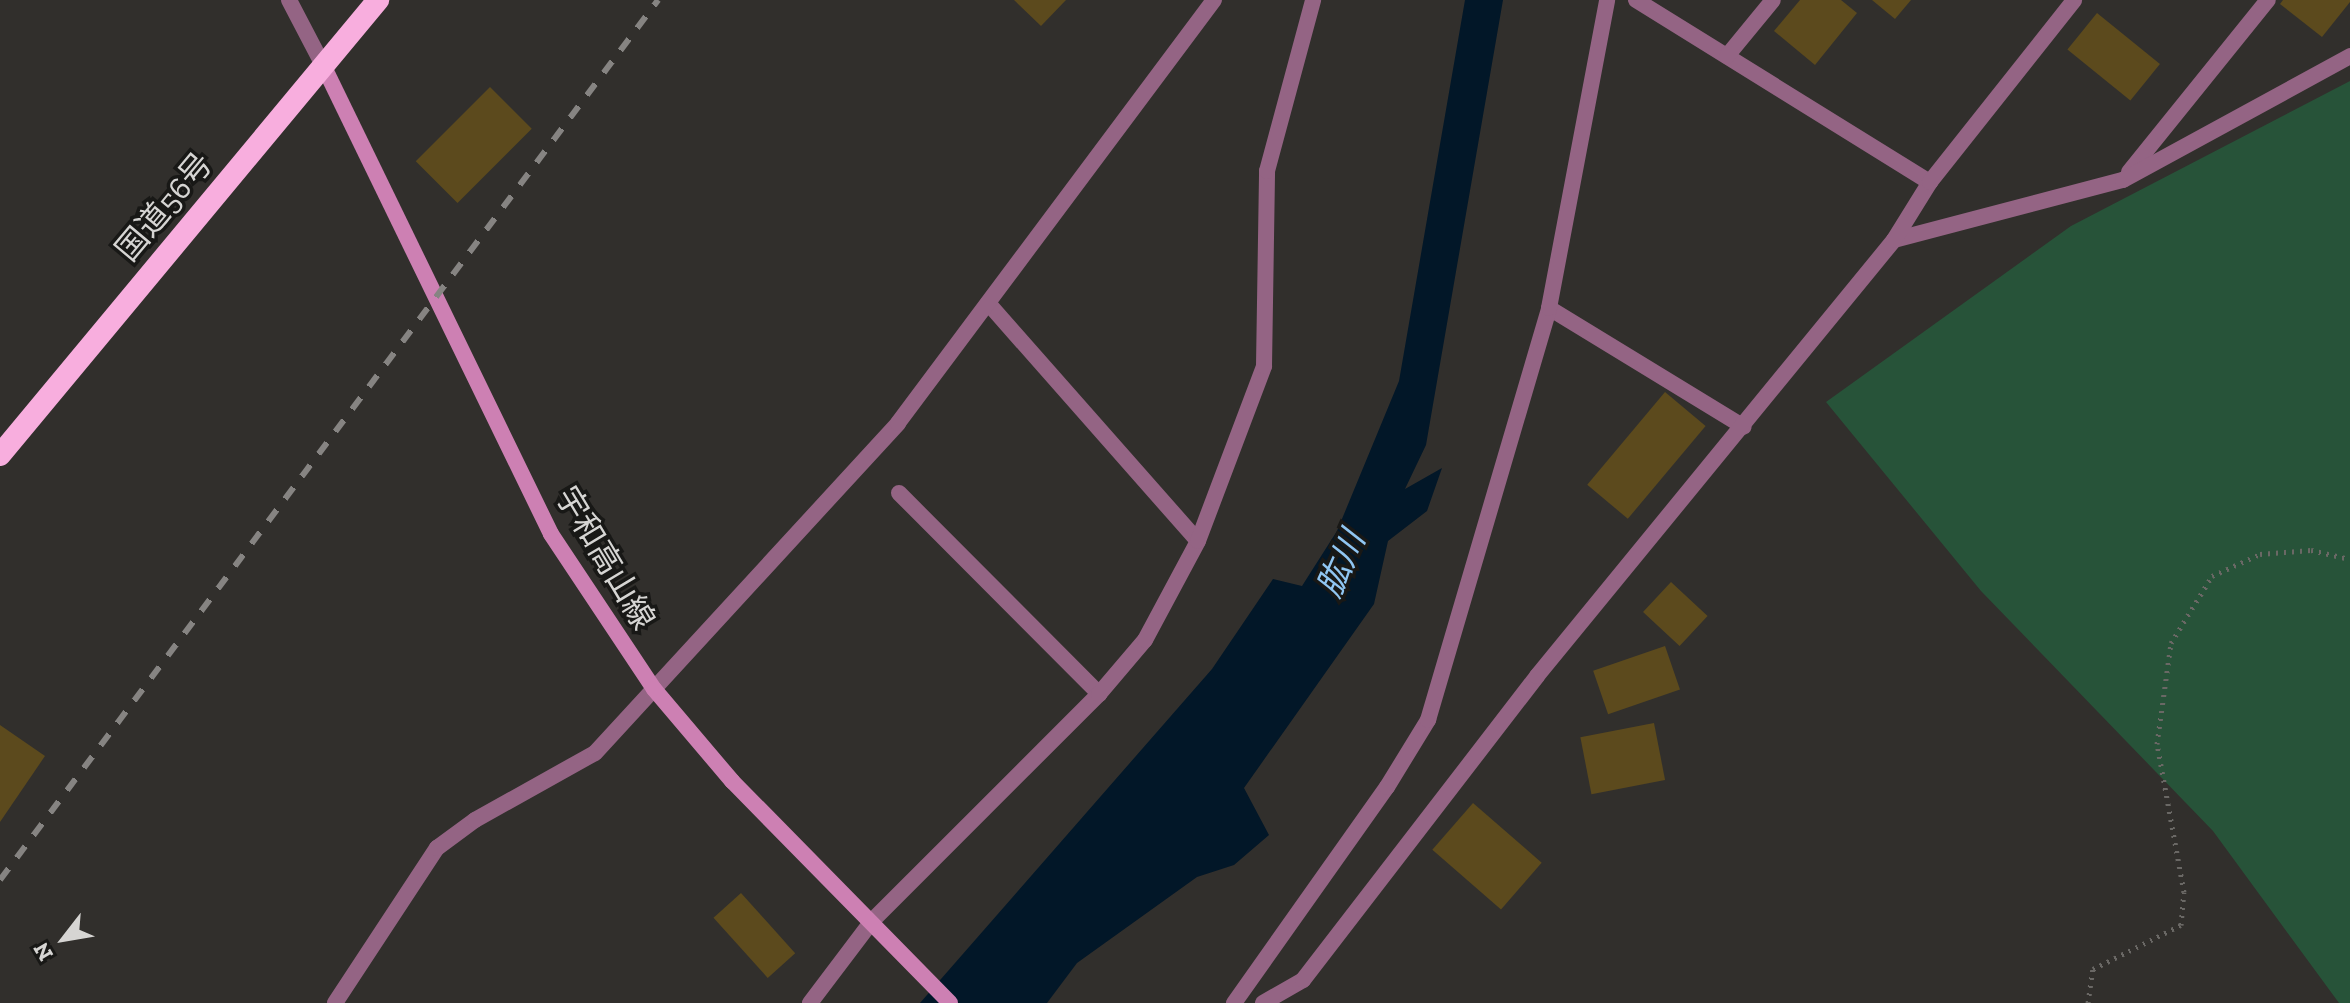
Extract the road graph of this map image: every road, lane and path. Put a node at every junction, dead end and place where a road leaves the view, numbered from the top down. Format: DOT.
graph roads {
  1 [pos="289,0"];
  2 [pos="378,0"];
  3 [pos="1214,0"];
  4 [pos="1313,0"];
  5 [pos="1607,0"];
  6 [pos="1636,0"];
  7 [pos="1773,0"];
  8 [pos="2074,0"];
  9 [pos="2268,0"];
  10 [pos="1727,56"];
  11 [pos="2350,56"];
  12 [pos="323,65"];
  13 [pos="2123,180"];
  14 [pos="1930,182"];
  15 [pos="1894,240"];
  16 [pos="988,303"];
  17 [pos="1549,308"];
  18 [pos="1744,427"];
  19 [pos="0,455"];
  20 [pos="899,493"];
  21 [pos="1198,541"];
  22 [pos="2350,559"];
  23 [pos="654,689"];
  24 [pos="1099,694"];
  25 [pos="872,921"];
  26 [pos="335,1003"];
  27 [pos="810,1003"];
  28 [pos="950,1003"];
  29 [pos="1234,1003"];
  30 [pos="1263,1003"];
  31 [pos="2088,1003"];
  1 -- 12 [label="street"];
  2 -- 12 [label="highway, 国道56号"];
  3 -- 16 [label="street"];
  4 -- 21 [label="street"];
  5 -- 17 [label="street"];
  6 -- 10 [label="street"];
  7 -- 10 [label="street"];
  8 -- 14 [label="street"];
  9 -- 13 [label="street"];
  10 -- 14 [label="street"];
  11 -- 13 [label="street"];
  12 -- 19 [label="highway, 国道56号"];
  12 -- 23 [label="main road, 宇和高山線"];
  13 -- 15 [label="street"];
  14 -- 15 [label="street"];
  15 -- 18 [label="street"];
  16 -- 21 [label="street"];
  16 -- 23 [label="street"];
  17 -- 18 [label="street"];
  17 -- 29 [label="street"];
  18 -- 30 [label="street"];
  20 -- 24 [label="street"];
  21 -- 24 [label="street"];
  22 -- 31 [label="path"];
  23 -- 25 [label="main road, 宇和高山線"];
  23 -- 26 [label="street"];
  24 -- 25 [label="street"];
  25 -- 27 [label="street"];
  25 -- 28 [label="main road, 宇和高山線"];
}
